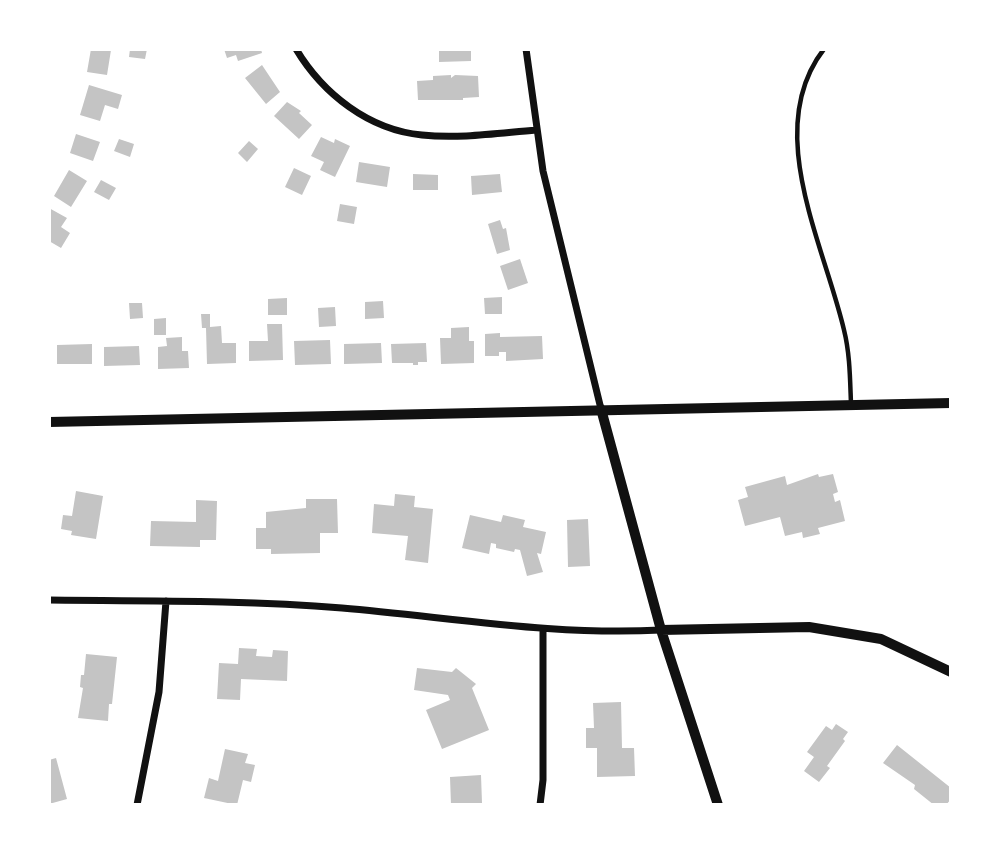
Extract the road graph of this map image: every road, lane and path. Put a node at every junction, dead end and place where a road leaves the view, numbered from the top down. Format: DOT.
graph roads {
  1 [pos="296,49"];
  2 [pos="526,49"];
  3 [pos="824,49"];
  4 [pos="536,130"];
  5 [pos="951,403"];
  6 [pos="850,405"];
  7 [pos="601,410"];
  8 [pos="49,422"];
  9 [pos="49,600"];
  10 [pos="166,601"];
  11 [pos="543,629"];
  12 [pos="662,629"];
  13 [pos="951,672"];
  14 [pos="137,805"];
  15 [pos="540,805"];
  16 [pos="718,805"];
  1 -- 4 [label="street"];
  2 -- 4 [label="street"];
  3 -- 6 [label="lane"];
  4 -- 7 [label="street"];
  5 -- 6 [label="street"];
  6 -- 7 [label="street"];
  7 -- 8 [label="street"];
  7 -- 12 [label="street"];
  9 -- 10 [label="street"];
  10 -- 11 [label="street"];
  10 -- 14 [label="street"];
  11 -- 12 [label="street"];
  11 -- 15 [label="street"];
  12 -- 13 [label="street"];
  12 -- 16 [label="street"];
}
